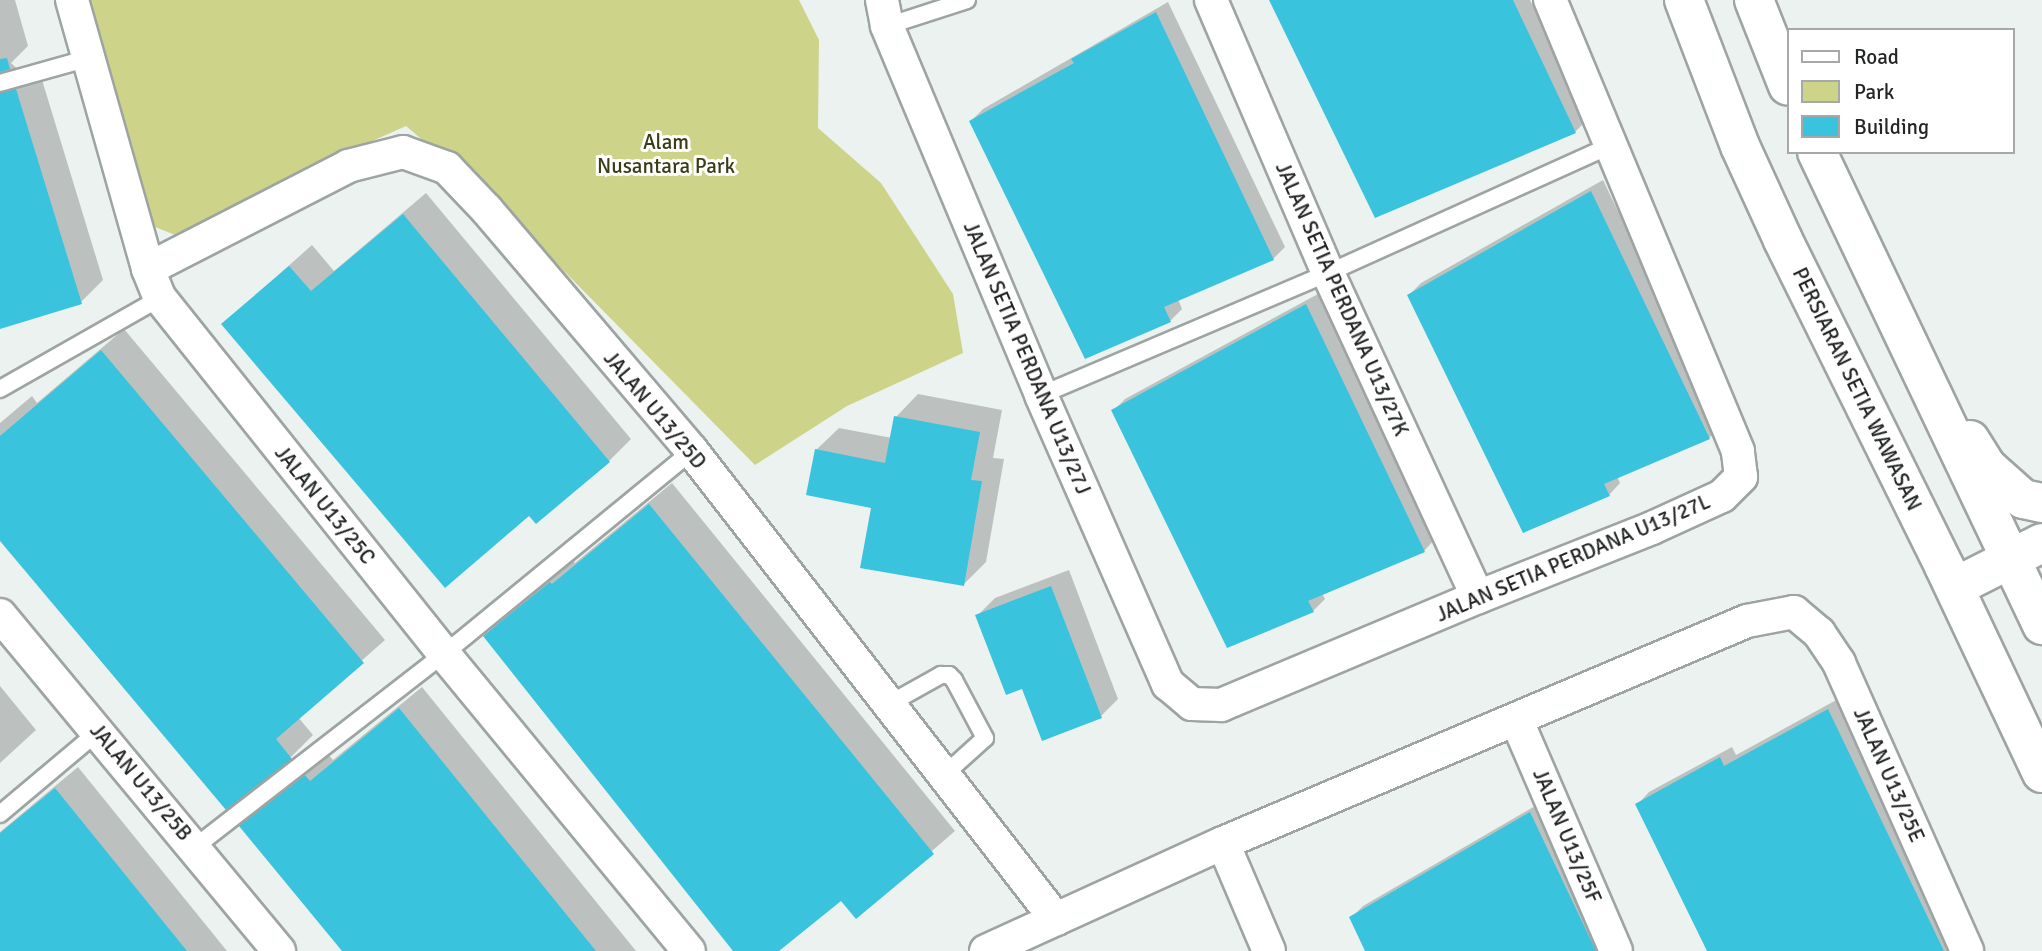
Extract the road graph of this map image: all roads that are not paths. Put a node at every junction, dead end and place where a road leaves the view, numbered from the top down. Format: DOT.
graph roads {
  1 [pos="72,0"];
  2 [pos="967,0"];
  3 [pos="1211,0"];
  4 [pos="1550,0"];
  5 [pos="1684,0"];
  6 [pos="1754,0"];
  7 [pos="884,13"];
  8 [pos="89,58"];
  9 [pos="1786,81"];
  10 [pos="0,83"];
  11 [pos="1611,145"];
  12 [pos="1818,154"];
  13 [pos="1328,272"];
  14 [pos="154,284"];
  15 [pos="1911,347"];
  16 [pos="0,389"];
  17 [pos="1041,395"];
  18 [pos="691,451"];
  19 [pos="2042,503"];
  20 [pos="2026,551"];
  21 [pos="1955,587"];
  22 [pos="1478,597"];
  23 [pos="2038,610"];
  24 [pos="0,615"];
  25 [pos="1975,631"];
  26 [pos="443,654"];
  27 [pos="889,704"];
  28 [pos="1192,704"];
  29 [pos="1517,721"];
  30 [pos="99,731"];
  31 [pos="2042,773"];
  32 [pos="944,775"];
  33 [pos="0,814"];
  34 [pos="1223,843"];
  35 [pos="195,847"];
  36 [pos="1056,919"];
  37 [pos="279,951"];
  38 [pos="689,951"];
  39 [pos="986,951"];
  40 [pos="1269,951"];
  41 [pos="1616,951"];
  42 [pos="1967,951"];
  1 -- 8 [label="street, JALAN U13/25C"];
  2 -- 7 [label="lane"];
  3 -- 13 [label="street, JALAN SETIA PERDANA U13/27K"];
  4 -- 11 [label="street, JALAN SETIA PERDANA U13/27L"];
  5 -- 21 [label="street, PERSIARAN SETIA WAWASAN"];
  6 -- 9 [label="street"];
  7 -- 17 [label="street, JALAN SETIA PERDANA U13/27J"];
  8 -- 10 [label="lane"];
  8 -- 14 [label="street, JALAN U13/25C"];
  11 -- 13 [label="lane"];
  11 -- 22 [label="street, JALAN SETIA PERDANA U13/27L"];
  12 -- 15 [label="street"];
  13 -- 17 [label="lane"];
  13 -- 22 [label="street, JALAN SETIA PERDANA U13/27K"];
  14 -- 16 [label="lane"];
  14 -- 18 [label="street, JALAN U13/25D"];
  14 -- 26 [label="street, JALAN U13/25C"];
  15 -- 19 [label="street"];
  15 -- 20 [label="street"];
  17 -- 28 [label="street, JALAN SETIA PERDANA U13/27J"];
  18 -- 26 [label="lane"];
  18 -- 27 [label="street, JALAN U13/25D"];
  20 -- 21 [label="street"];
  20 -- 23 [label="street"];
  21 -- 25 [label="street, PERSIARAN SETIA WAWASAN"];
  22 -- 28 [label="street, JALAN SETIA PERDANA U13/27L"];
  23 -- 25 [label="street"];
  24 -- 30 [label="street, JALAN U13/25B"];
  25 -- 31 [label="street, PERSIARAN SETIA WAWASAN"];
  26 -- 35 [label="lane"];
  26 -- 38 [label="street, JALAN U13/25C"];
  27 -- 32 [label="street, JALAN U13/25D"];
  27 -- 32 [label="lane"];
  29 -- 34 [label="street"];
  29 -- 41 [label="street, JALAN U13/25F"];
  29 -- 42 [label="street, JALAN U13/25E"];
  30 -- 33 [label="lane"];
  30 -- 35 [label="street, JALAN U13/25B"];
  32 -- 36 [label="street, JALAN U13/25D"];
  34 -- 36 [label="street"];
  34 -- 40 [label="street"];
  35 -- 37 [label="street, JALAN U13/25B"];
  36 -- 39 [label="street"];
}
